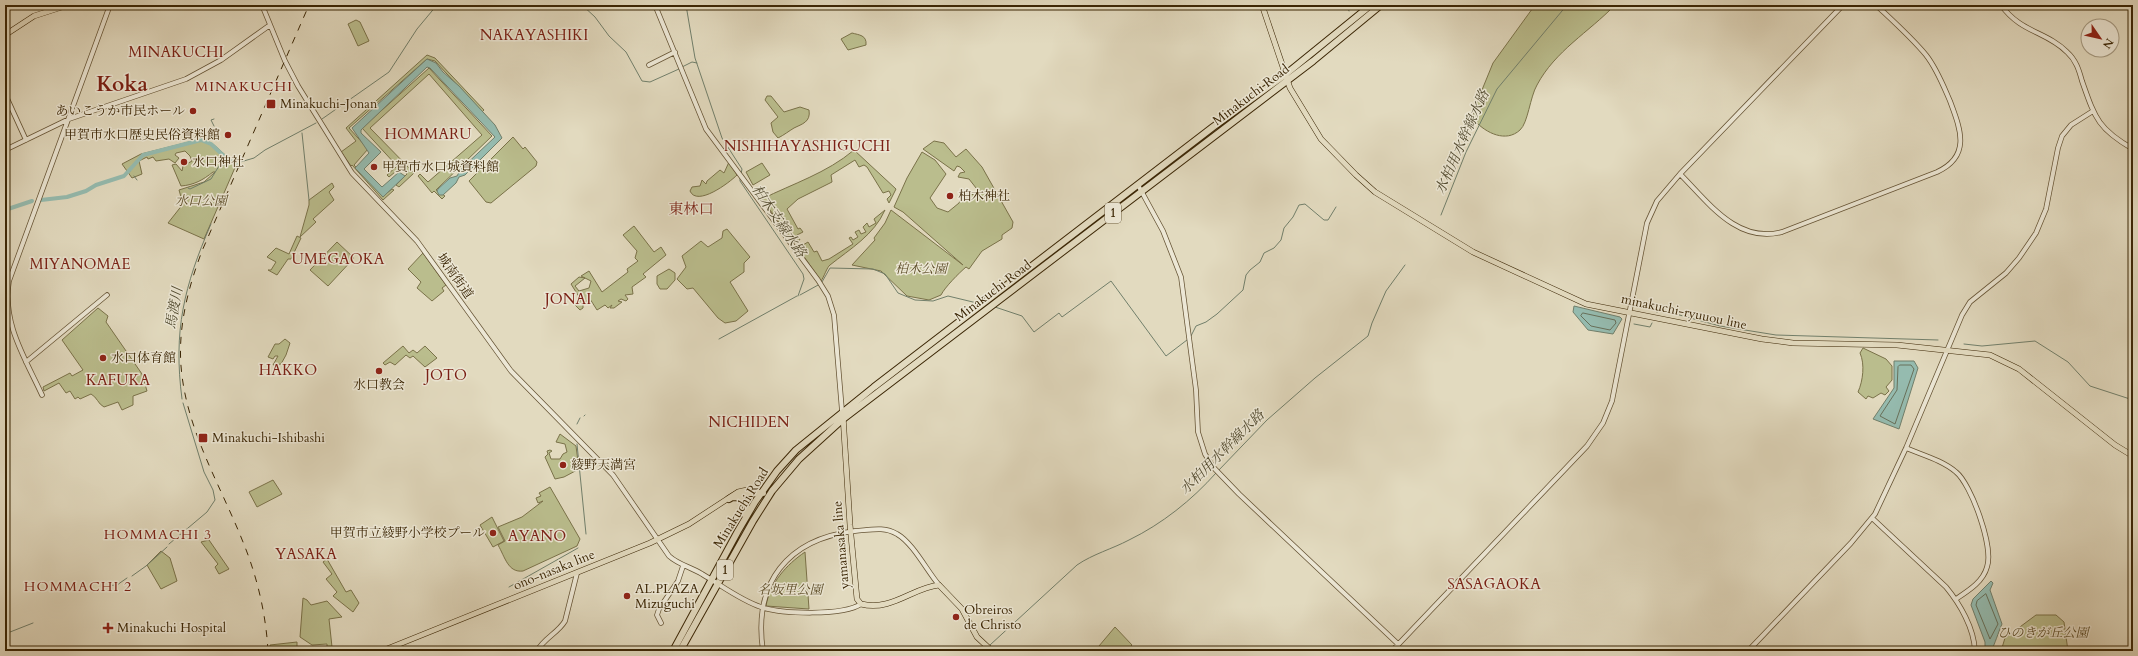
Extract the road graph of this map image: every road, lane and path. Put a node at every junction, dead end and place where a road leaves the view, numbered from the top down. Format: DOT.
graph roads {
  1 [pos="110,5"];
  2 [pos="151,5"];
  3 [pos="262,5"];
  4 [pos="655,5"];
  5 [pos="1262,5"];
  6 [pos="1371,5"];
  7 [pos="1381,5"];
  8 [pos="1843,5"];
  9 [pos="1876,5"];
  10 [pos="2001,5"];
  11 [pos="270,25"];
  12 [pos="5,35"];
  13 [pos="675,52"];
  14 [pos="649,65"];
  15 [pos="1286,74"];
  16 [pos="1288,81"];
  17 [pos="5,94"];
  18 [pos="2093,111"];
  19 [pos="69,119"];
  20 [pos="26,140"];
  21 [pos="2133,149"];
  22 [pos="5,150"];
  23 [pos="1680,174"];
  24 [pos="1138,184"];
  25 [pos="1141,192"];
  26 [pos="107,295"];
  27 [pos="1630,312"];
  28 [pos="1947,350"];
  29 [pos="26,362"];
  30 [pos="42,395"];
  31 [pos="842,412"];
  32 [pos="843,419"];
  33 [pos="1906,448"];
  34 [pos="2133,456"];
  35 [pos="799,459"];
  36 [pos="762,491"];
  37 [pos="731,498"];
  38 [pos="1872,518"];
  39 [pos="738,530"];
  40 [pos="851,532"];
  41 [pos="659,539"];
  42 [pos="683,566"];
  43 [pos="577,573"];
  44 [pos="712,580"];
  45 [pos="718,584"];
  46 [pos="939,585"];
  47 [pos="1956,599"];
  48 [pos="861,604"];
  49 [pos="762,608"];
  50 [pos="661,623"];
  51 [pos="1398,644"];
  52 [pos="382,651"];
  53 [pos="537,651"];
  54 [pos="673,651"];
  55 [pos="680,651"];
  56 [pos="764,651"];
  57 [pos="992,651"];
  58 [pos="1392,651"];
  59 [pos="1748,651"];
  60 [pos="1975,651"];
  1 -- 2 [label="main road"];
  1 -- 12 [label="main road"];
  1 -- 19 [label="street"];
  3 -- 11 [label="street, 城南街道"];
  4 -- 13 [label="street"];
  5 -- 15 [label="main road, minakuchi-ryuuou line"];
  6 -- 15 [label="highway, Minakuchi Road / 1"];
  7 -- 16 [label="highway, Minakuchi Road / 1"];
  8 -- 23 [label="street"];
  9 -- 23 [label="street"];
  10 -- 18 [label="street"];
  11 -- 19 [label="street"];
  11 -- 41 [label="street, 城南街道"];
  13 -- 14 [label="street"];
  13 -- 31 [label="street"];
  15 -- 16 [label="main road, minakuchi-ryuuou line"];
  15 -- 24 [label="highway, Minakuchi Road / 1"];
  16 -- 25 [label="highway, Minakuchi Road / 1"];
  16 -- 27 [label="main road, minakuchi-ryuuou line"];
  17 -- 20 [label="street"];
  18 -- 21 [label="street"];
  18 -- 28 [label="street"];
  19 -- 20 [label="street"];
  19 -- 29 [label="street"];
  20 -- 22 [label="street"];
  23 -- 27 [label="street"];
  24 -- 25 [label="street"];
  24 -- 31 [label="highway, Minakuchi Road / 1"];
  25 -- 32 [label="highway, Minakuchi Road / 1"];
  25 -- 51 [label="street"];
  26 -- 29 [label="street"];
  27 -- 28 [label="main road, minakuchi-ryuuou line"];
  27 -- 51 [label="street"];
  28 -- 33 [label="street"];
  28 -- 34 [label="main road, minakuchi-ryuuou line"];
  29 -- 30 [label="street"];
  31 -- 32 [label="main road, yamanasaka line"];
  31 -- 36 [label="highway, Minakuchi Road / 1"];
  32 -- 35 [label="highway, Minakuchi Road / 1"];
  32 -- 40 [label="main road, yamanasaka line"];
  33 -- 38 [label="street"];
  33 -- 47 [label="street"];
  35 -- 36 [label="highway"];
  35 -- 45 [label="highway, Minakuchi Road / 1"];
  36 -- 37 [label="highway"];
  36 -- 39 [label="highway, Minakuchi Road / 1"];
  37 -- 39 [label="highway"];
  37 -- 41 [label="main road, ono-nasaka line"];
  38 -- 47 [label="street"];
  38 -- 59 [label="street"];
  39 -- 44 [label="highway, Minakuchi Road / 1"];
  40 -- 46 [label="street"];
  40 -- 48 [label="main road, yamanasaka line"];
  40 -- 49 [label="street"];
  41 -- 42 [label="street, 城南街道"];
  41 -- 43 [label="main road, ono-nasaka line"];
  42 -- 44 [label="street, 城南街道"];
  42 -- 50 [label="street"];
  43 -- 52 [label="main road, ono-nasaka line"];
  43 -- 53 [label="street"];
  44 -- 45 [label="street, 城南街道"];
  44 -- 54 [label="highway, Minakuchi Road / 1"];
  45 -- 49 [label="street, 城南街道"];
  45 -- 55 [label="highway, Minakuchi Road / 1"];
  46 -- 48 [label="main road, yamanasaka line"];
  46 -- 57 [label="main road"];
  47 -- 60 [label="street"];
  48 -- 49 [label="street"];
  49 -- 56 [label="street"];
  51 -- 58 [label="street"];
}
